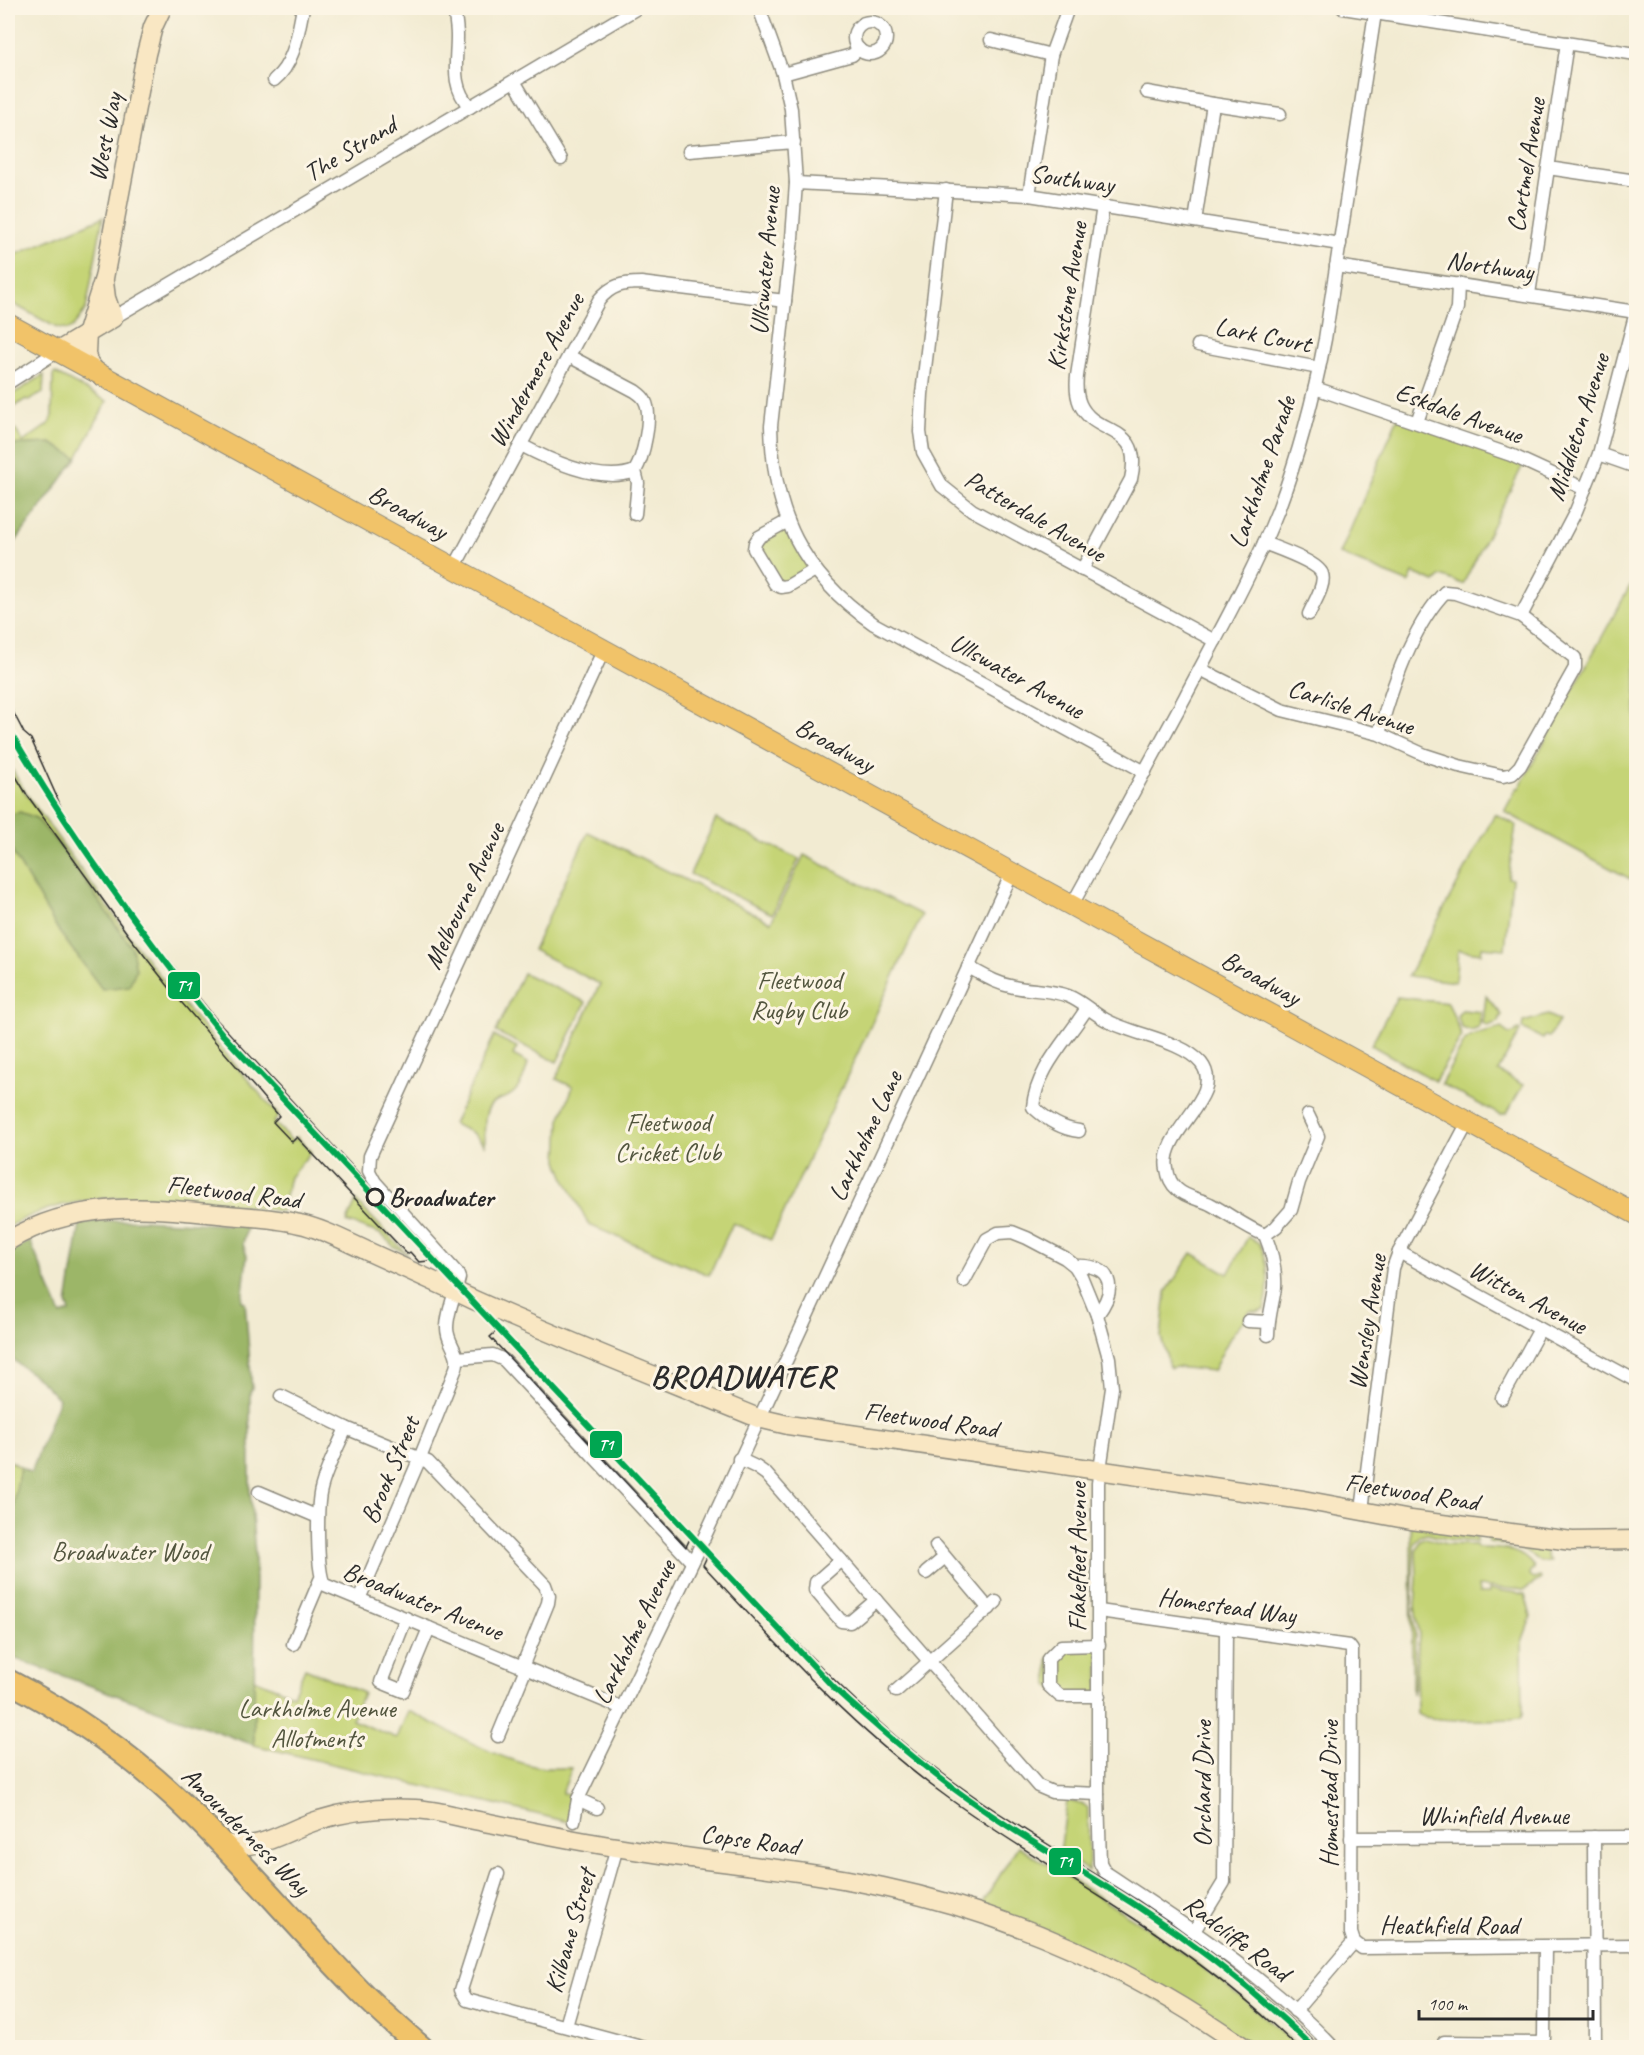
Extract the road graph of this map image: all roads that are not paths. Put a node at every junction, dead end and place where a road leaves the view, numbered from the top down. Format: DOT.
graph roads {
  1 [pos="162,8"];
  2 [pos="303,8"];
  3 [pos="454,8"];
  4 [pos="637,8"];
  5 [pos="759,8"];
  6 [pos="1068,8"];
  7 [pos="1343,8"];
  8 [pos="1411,13"];
  9 [pos="1375,14"];
  10 [pos="991,40"];
  11 [pos="1566,43"];
  12 [pos="859,49"];
  13 [pos="1636,54"];
  14 [pos="1051,55"];
  15 [pos="783,74"];
  16 [pos="274,80"];
  17 [pos="514,81"];
  18 [pos="1147,92"];
  19 [pos="1213,104"];
  20 [pos="470,107"];
  21 [pos="1280,114"];
  22 [pos="794,142"];
  23 [pos="689,151"];
  24 [pos="561,159"];
  25 [pos="1548,168"];
  26 [pos="1636,181"];
  27 [pos="796,183"];
  28 [pos="946,190"];
  29 [pos="1029,195"];
  30 [pos="1103,206"];
  31 [pos="1195,221"];
  32 [pos="1340,244"];
  33 [pos="1336,266"];
  34 [pos="104,278"];
  35 [pos="1458,284"];
  36 [pos="1529,294"];
  37 [pos="785,301"];
  38 [pos="1636,312"];
  39 [pos="113,318"];
  40 [pos="8,324"];
  41 [pos="87,332"];
  42 [pos="1198,345"];
  43 [pos="58,351"];
  44 [pos="569,356"];
  45 [pos="1319,368"];
  46 [pos="97,373"];
  47 [pos="8,383"];
  48 [pos="1315,388"];
  49 [pos="1417,422"];
  50 [pos="521,445"];
  51 [pos="1599,454"];
  52 [pos="1636,467"];
  53 [pos="635,471"];
  54 [pos="1585,489"];
  55 [pos="635,514"];
  56 [pos="788,521"];
  57 [pos="1264,543"];
  58 [pos="454,568"];
  59 [pos="815,570"];
  60 [pos="1082,570"];
  61 [pos="1309,614"];
  62 [pos="1521,616"];
  63 [pos="1215,641"];
  64 [pos="604,649"];
  65 [pos="1200,669"];
  66 [pos="1379,734"];
  67 [pos="1145,772"];
  68 [pos="1012,873"];
  69 [pos="1071,905"];
  70 [pos="968,967"];
  71 [pos="1087,1008"];
  72 [pos="1308,1115"];
  73 [pos="1468,1122"];
  74 [pos="1078,1131"];
  75 [pos="1331,1134"];
  76 [pos="1318,1136"];
  77 [pos="1636,1214"];
  78 [pos="1265,1235"];
  79 [pos="8,1241"];
  80 [pos="1399,1252"];
  81 [pos="1074,1266"];
  82 [pos="964,1281"];
  83 [pos="455,1291"];
  84 [pos="1097,1315"];
  85 [pos="1248,1321"];
  86 [pos="1540,1329"];
  87 [pos="458,1358"];
  88 [pos="1636,1381"];
  89 [pos="281,1396"];
  90 [pos="1502,1398"];
  91 [pos="758,1418"];
  92 [pos="346,1428"];
  93 [pos="420,1458"];
  94 [pos="739,1459"];
  95 [pos="1100,1470"];
  96 [pos="259,1492"];
  97 [pos="1362,1510"];
  98 [pos="318,1517"];
  99 [pos="1636,1539"];
  100 [pos="936,1546"];
  101 [pos="945,1557"];
  102 [pos="841,1560"];
  103 [pos="692,1562"];
  104 [pos="926,1573"];
  105 [pos="320,1580"];
  106 [pos="359,1599"];
  107 [pos="876,1600"];
  108 [pos="1099,1611"];
  109 [pos="406,1618"];
  110 [pos="429,1628"];
  111 [pos="1226,1629"];
  112 [pos="293,1644"];
  113 [pos="1099,1646"];
  114 [pos="1349,1646"];
  115 [pos="928,1660"];
  116 [pos="524,1667"];
  117 [pos="8,1681"];
  118 [pos="896,1690"];
  119 [pos="1099,1696"];
  120 [pos="622,1708"];
  121 [pos="498,1736"];
  122 [pos="1098,1794"];
  123 [pos="578,1799"];
  124 [pos="597,1808"];
  125 [pos="574,1821"];
  126 [pos="1594,1837"];
  127 [pos="1636,1837"];
  128 [pos="1351,1838"];
  129 [pos="222,1843"];
  130 [pos="617,1847"];
  131 [pos="1105,1872"];
  132 [pos="498,1874"];
  133 [pos="1194,1931"];
  134 [pos="1354,1942"];
  135 [pos="1636,1945"];
  136 [pos="1595,1946"];
  137 [pos="1545,1947"];
  138 [pos="1295,2011"];
  139 [pos="566,2026"];
  140 [pos="1444,2042"];
  141 [pos="1498,2045"];
  142 [pos="422,2048"];
  143 [pos="645,2048"];
  144 [pos="1245,2048"];
  145 [pos="1334,2048"];
  146 [pos="1595,2048"];
  1 -- 34 [label="street, West Way"];
  2 -- 16 [label="street"];
  3 -- 20 [label="street"];
  4 -- 17 [label="street, The Strand"];
  5 -- 15 [label="street, Ullswater Avenue"];
  6 -- 14 [label="street"];
  7 -- 9 [label="street"];
  8 -- 9 [label="street"];
  8 -- 11 [label="street"];
  9 -- 32 [label="street, Larkholme Parade"];
  10 -- 14 [label="street"];
  11 -- 13 [label="street"];
  11 -- 25 [label="street, Cartmel Avenue"];
  12 -- 15 [label="street"];
  14 -- 29 [label="street"];
  15 -- 22 [label="street, Ullswater Avenue"];
  17 -- 20 [label="street, The Strand"];
  17 -- 24 [label="street"];
  18 -- 19 [label="street"];
  19 -- 21 [label="street"];
  19 -- 31 [label="street"];
  20 -- 39 [label="street, The Strand"];
  22 -- 23 [label="street"];
  22 -- 27 [label="street, Ullswater Avenue"];
  25 -- 26 [label="street"];
  25 -- 36 [label="street, Cartmel Avenue"];
  27 -- 28 [label="street, Southway"];
  27 -- 37 [label="street, Ullswater Avenue"];
  28 -- 29 [label="street, Southway"];
  28 -- 60 [label="street, Patterdale Avenue"];
  29 -- 30 [label="street, Southway"];
  30 -- 31 [label="street, Southway"];
  30 -- 60 [label="street, Kirkstone Avenue"];
  31 -- 32 [label="street, Southway"];
  32 -- 33 [label="street, Larkholme Parade"];
  33 -- 35 [label="street, Northway"];
  33 -- 45 [label="street, Larkholme Parade"];
  34 -- 39 [label="street, West Way"];
  34 -- 41 [label="street, West Way"];
  35 -- 36 [label="street, Northway"];
  35 -- 49 [label="street"];
  36 -- 38 [label="street, Northway"];
  37 -- 44 [label="street, Windermere Avenue"];
  37 -- 56 [label="street, Ullswater Avenue"];
  38 -- 51 [label="street, Middleton Avenue"];
  39 -- 41 [label="street, The Strand"];
  40 -- 43 [label="main road, Broadway"];
  41 -- 43 [label="street, The Strand"];
  41 -- 46 [label="street"];
  42 -- 45 [label="street, Lark Court"];
  43 -- 46 [label="main road, Broadway"];
  43 -- 47 [label="street"];
  44 -- 50 [label="street, Windermere Avenue"];
  44 -- 53 [label="street"];
  45 -- 48 [label="street, Larkholme Parade"];
  46 -- 58 [label="main road, Broadway"];
  48 -- 49 [label="street, Eskdale Avenue"];
  48 -- 57 [label="street, Larkholme Parade"];
  49 -- 54 [label="street, Eskdale Avenue"];
  50 -- 53 [label="street"];
  50 -- 58 [label="street, Windermere Avenue"];
  51 -- 52 [label="street"];
  51 -- 54 [label="street, Middleton Avenue"];
  53 -- 55 [label="street"];
  54 -- 62 [label="street, Middleton Avenue"];
  56 -- 59 [label="street, Ullswater Avenue"];
  56 -- 59 [label="street"];
  57 -- 61 [label="street"];
  57 -- 63 [label="street, Larkholme Parade"];
  58 -- 64 [label="main road, Broadway"];
  59 -- 67 [label="street, Ullswater Avenue"];
  60 -- 63 [label="street, Patterdale Avenue"];
  62 -- 66 [label="street"];
  62 -- 66 [label="street, Carlisle Avenue"];
  63 -- 65 [label="street, Larkholme Parade"];
  64 -- 68 [label="main road, Broadway"];
  64 -- 83 [label="street, Melbourne Avenue"];
  65 -- 66 [label="street, Carlisle Avenue"];
  65 -- 67 [label="street, Larkholme Parade"];
  67 -- 69 [label="street, Larkholme Parade"];
  68 -- 69 [label="main road, Broadway"];
  68 -- 70 [label="street, Larkholme Lane"];
  69 -- 73 [label="main road, Broadway"];
  70 -- 71 [label="street"];
  70 -- 91 [label="street, Larkholme Lane"];
  71 -- 74 [label="street"];
  71 -- 78 [label="street"];
  72 -- 76 [label="street"];
  73 -- 77 [label="main road, Broadway"];
  73 -- 80 [label="street, Wensley Avenue"];
  75 -- 76 [label="street"];
  76 -- 78 [label="street"];
  78 -- 85 [label="street"];
  79 -- 83 [label="street, Fleetwood Road"];
  80 -- 86 [label="street, Witton Avenue"];
  80 -- 97 [label="street, Wensley Avenue"];
  81 -- 82 [label="street"];
  81 -- 84 [label="street, Flakefleet Avenue"];
  81 -- 84 [label="street"];
  83 -- 87 [label="street"];
  83 -- 91 [label="street, Fleetwood Road"];
  84 -- 95 [label="street, Flakefleet Avenue"];
  86 -- 88 [label="street, Witton Avenue"];
  86 -- 90 [label="street"];
  87 -- 93 [label="street, Brook Street"];
  87 -- 103 [label="street"];
  89 -- 92 [label="street"];
  91 -- 94 [label="street, Larkholme Avenue"];
  91 -- 95 [label="street, Fleetwood Road"];
  92 -- 93 [label="street"];
  92 -- 98 [label="street, Broadwater Avenue"];
  93 -- 106 [label="street, Brook Street"];
  93 -- 116 [label="street"];
  94 -- 102 [label="street"];
  94 -- 103 [label="street, Larkholme Avenue"];
  95 -- 97 [label="street, Fleetwood Road"];
  95 -- 108 [label="street, Flakefleet Avenue"];
  96 -- 98 [label="street"];
  97 -- 99 [label="street, Fleetwood Road"];
  98 -- 105 [label="street, Broadwater Avenue"];
  100 -- 101 [label="street"];
  101 -- 104 [label="street"];
  101 -- 115 [label="street"];
  102 -- 107 [label="street"];
  102 -- 107 [label="street"];
  103 -- 120 [label="street, Larkholme Avenue"];
  105 -- 106 [label="street, Broadwater Avenue"];
  105 -- 112 [label="street"];
  106 -- 109 [label="street, Broadwater Avenue"];
  107 -- 115 [label="street"];
  108 -- 111 [label="street, Homestead Way"];
  108 -- 113 [label="street, Flakefleet Avenue"];
  109 -- 110 [label="street, Broadwater Avenue"];
  109 -- 110 [label="street"];
  110 -- 116 [label="street, Broadwater Avenue"];
  111 -- 114 [label="street, Homestead Way"];
  111 -- 133 [label="street, Orchard Drive"];
  113 -- 119 [label="street, Flakefleet Avenue"];
  113 -- 119 [label="street, Flakefleet Avenue"];
  114 -- 128 [label="street, Homestead Drive"];
  115 -- 118 [label="street"];
  115 -- 122 [label="street"];
  116 -- 120 [label="street, Broadwater Avenue"];
  116 -- 121 [label="street"];
  117 -- 129 [label="highway, Amounderness Way"];
  119 -- 122 [label="street, Flakefleet Avenue"];
  120 -- 123 [label="street, Larkholme Avenue"];
  122 -- 131 [label="street, Flakefleet Avenue"];
  123 -- 124 [label="street"];
  123 -- 125 [label="street, Larkholme Avenue"];
  126 -- 127 [label="street, Whinfield Avenue"];
  126 -- 128 [label="street, Whinfield Avenue"];
  126 -- 136 [label="street"];
  128 -- 134 [label="street, Homestead Drive"];
  129 -- 130 [label="street, Copse Road"];
  129 -- 142 [label="highway, Amounderness Way"];
  130 -- 139 [label="street, Kilbane Street"];
  130 -- 144 [label="street, Copse Road"];
  131 -- 133 [label="street, Radcliffe Road"];
  132 -- 139 [label="street, Kilbane Street"];
  133 -- 138 [label="street, Radcliffe Road"];
  134 -- 137 [label="street, Heathfield Road"];
  134 -- 138 [label="street, Heathfield Road"];
  135 -- 136 [label="street, Heathfield Road"];
  136 -- 137 [label="street, Heathfield Road"];
  136 -- 146 [label="street"];
  137 -- 141 [label="street"];
  138 -- 145 [label="street, Radcliffe Road"];
  139 -- 143 [label="street, Kilbane Street"];
  140 -- 141 [label="street"];
}
